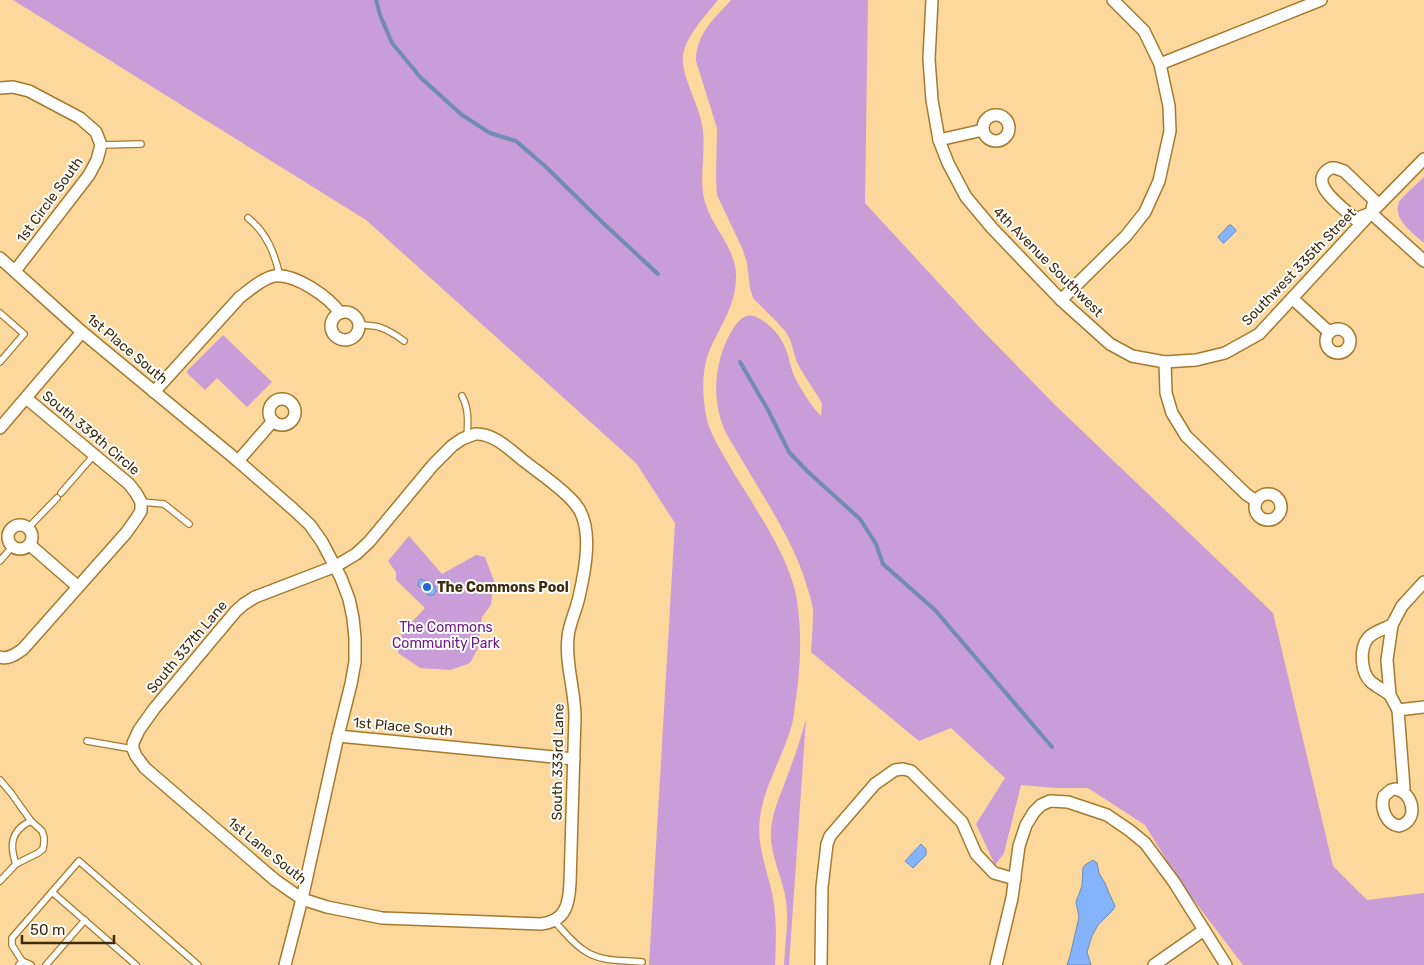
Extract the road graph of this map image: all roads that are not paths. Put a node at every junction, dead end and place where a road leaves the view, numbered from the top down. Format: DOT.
graph roads {
  1 [pos="932,0"];
  2 [pos="1113,0"];
  3 [pos="1321,0"];
  4 [pos="1160,64"];
  5 [pos="0,88"];
  6 [pos="983,130"];
  7 [pos="939,140"];
  8 [pos="142,144"];
  9 [pos="101,146"];
  10 [pos="1424,159"];
  11 [pos="1371,213"];
  12 [pos="248,218"];
  13 [pos="0,258"];
  14 [pos="1424,261"];
  15 [pos="15,271"];
  16 [pos="280,277"];
  17 [pos="1292,299"];
  18 [pos="1061,300"];
  19 [pos="0,313"];
  20 [pos="340,314"];
  21 [pos="359,324"];
  22 [pos="82,332"];
  23 [pos="1329,332"];
  24 [pos="404,341"];
  25 [pos="1132,356"];
  26 [pos="0,362"];
  27 [pos="1165,362"];
  28 [pos="154,392"];
  29 [pos="462,396"];
  30 [pos="26,398"];
  31 [pos="273,421"];
  32 [pos="0,428"];
  33 [pos="467,436"];
  34 [pos="95,455"];
  35 [pos="238,461"];
  36 [pos="1256,501"];
  37 [pos="141,502"];
  38 [pos="189,524"];
  39 [pos="28,528"];
  40 [pos="30,546"];
  41 [pos="12,547"];
  42 [pos="0,561"];
  43 [pos="336,566"];
  44 [pos="1424,582"];
  45 [pos="77,586"];
  46 [pos="1392,625"];
  47 [pos="0,657"];
  48 [pos="1390,695"];
  49 [pos="1424,707"];
  50 [pos="1398,710"];
  51 [pos="338,736"];
  52 [pos="87,741"];
  53 [pos="133,749"];
  54 [pos="574,759"];
  55 [pos="0,780"];
  56 [pos="1403,791"];
  57 [pos="31,821"];
  58 [pos="16,864"];
  59 [pos="1015,880"];
  60 [pos="0,881"];
  61 [pos="52,892"];
  62 [pos="302,899"];
  63 [pos="557,919"];
  64 [pos="85,920"];
  65 [pos="1204,930"];
  66 [pos="642,962"];
  67 [pos="20,963"];
  68 [pos="31,965"];
  69 [pos="46,965"];
  70 [pos="136,965"];
  71 [pos="198,965"];
  72 [pos="285,965"];
  73 [pos="821,965"];
  74 [pos="996,965"];
  75 [pos="1154,965"];
  76 [pos="1226,965"];
  1 -- 7 [label="street, 4th Avenue Southwest"];
  2 -- 4 [label="street"];
  3 -- 4 [label="street"];
  4 -- 18 [label="street"];
  5 -- 9 [label="street"];
  6 -- 7 [label="street"];
  7 -- 18 [label="street, 4th Avenue Southwest"];
  8 -- 9 [label="lane"];
  9 -- 15 [label="street, 1st Circle South"];
  10 -- 11 [label="street, Southwest 335th Street"];
  11 -- 11 [label="street, Southwest 335th Street"];
  11 -- 14 [label="street"];
  11 -- 17 [label="street, Southwest 335th Street"];
  12 -- 16 [label="lane"];
  13 -- 15 [label="street, 1st Place South"];
  15 -- 22 [label="street, 1st Place South"];
  16 -- 20 [label="street"];
  16 -- 28 [label="street"];
  17 -- 23 [label="street"];
  17 -- 27 [label="street, Southwest 335th Street"];
  18 -- 25 [label="street, 4th Avenue Southwest"];
  19 -- 26 [label="lane"];
  20 -- 21 [label="street"];
  20 -- 21 [label="street"];
  21 -- 24 [label="lane"];
  22 -- 28 [label="street, 1st Place South"];
  22 -- 30 [label="street"];
  25 -- 27 [label="street, Southwest 335th Street"];
  27 -- 36 [label="street"];
  28 -- 35 [label="street, 1st Place South"];
  29 -- 33 [label="lane"];
  30 -- 32 [label="street"];
  30 -- 34 [label="street, South 339th Circle"];
  31 -- 35 [label="street"];
  33 -- 43 [label="street, South 337th Lane"];
  33 -- 54 [label="street, South 333rd Lane"];
  34 -- 37 [label="street, South 339th Circle"];
  34 -- 39 [label="lane"];
  35 -- 43 [label="street, 1st Place South"];
  37 -- 38 [label="lane"];
  37 -- 45 [label="street"];
  39 -- 40 [label="street"];
  39 -- 41 [label="street"];
  40 -- 41 [label="street"];
  40 -- 45 [label="street"];
  41 -- 42 [label="lane"];
  43 -- 51 [label="street, 1st Place South"];
  43 -- 53 [label="street, South 337th Lane"];
  44 -- 46 [label="street"];
  45 -- 47 [label="street"];
  46 -- 48 [label="street"];
  46 -- 48 [label="street"];
  48 -- 50 [label="street"];
  49 -- 50 [label="street"];
  50 -- 56 [label="street"];
  51 -- 54 [label="street, 1st Place South"];
  51 -- 62 [label="street"];
  52 -- 53 [label="lane"];
  53 -- 62 [label="street, 1st Lane South"];
  54 -- 63 [label="street, South 333rd Lane"];
  55 -- 57 [label="lane"];
  57 -- 58 [label="lane"];
  57 -- 58 [label="lane"];
  58 -- 60 [label="lane"];
  59 -- 65 [label="street"];
  59 -- 73 [label="street"];
  59 -- 74 [label="street"];
  61 -- 64 [label="lane"];
  61 -- 67 [label="lane"];
  61 -- 71 [label="lane"];
  62 -- 63 [label="street, 1st Lane South"];
  62 -- 72 [label="street"];
  63 -- 66 [label="lane"];
  64 -- 69 [label="lane"];
  64 -- 70 [label="lane"];
  65 -- 75 [label="street"];
  65 -- 76 [label="street"];
  67 -- 68 [label="lane"];
}
